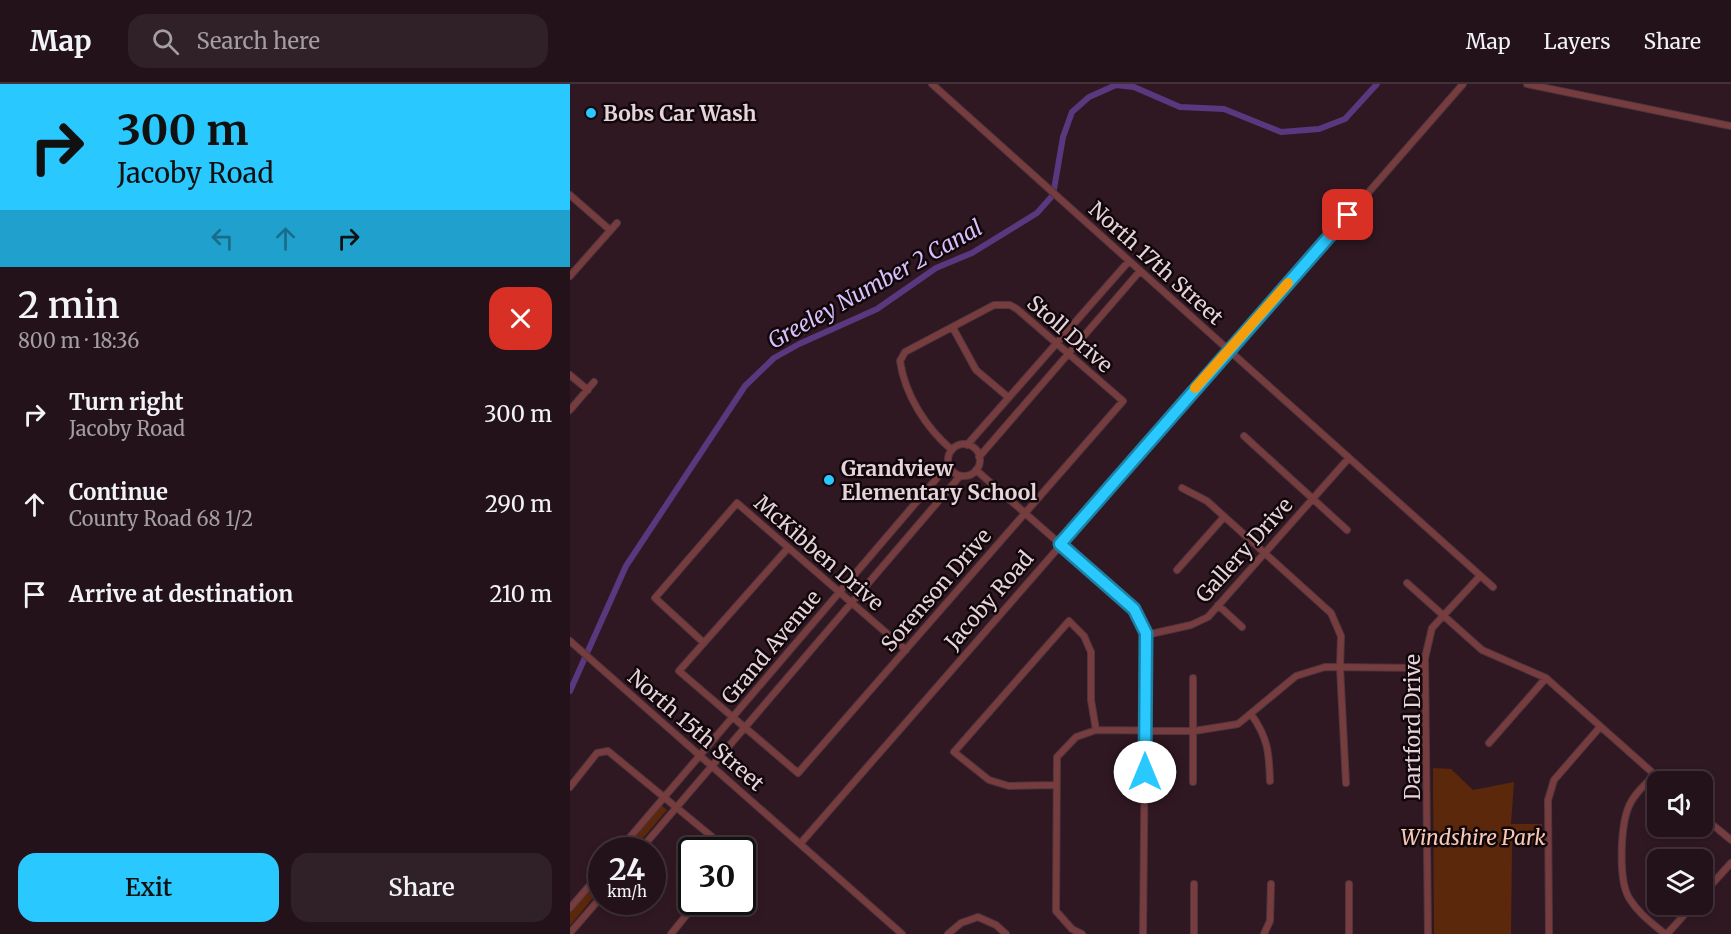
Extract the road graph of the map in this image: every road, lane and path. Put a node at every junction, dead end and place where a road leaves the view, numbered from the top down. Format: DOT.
graph roads {
  1 [pos="932,84"];
  2 [pos="1463,84"];
  3 [pos="1527,84"];
  4 [pos="1731,126"];
  5 [pos="570,195"];
  6 [pos="617,223"];
  7 [pos="610,230"];
  8 [pos="1129,261"];
  9 [pos="1140,271"];
  10 [pos="570,276"];
  11 [pos="953,328"];
  12 [pos="1056,343"];
  13 [pos="1228,351"];
  14 [pos="1068,353"];
  15 [pos="570,375"];
  16 [pos="594,382"];
  17 [pos="588,390"];
  18 [pos="1008,397"];
  19 [pos="1123,401"];
  20 [pos="570,410"];
  21 [pos="1244,436"];
  22 [pos="967,445"];
  23 [pos="952,450"];
  24 [pos="979,457"];
  25 [pos="1348,459"];
  26 [pos="949,464"];
  27 [pos="976,470"];
  28 [pos="960,476"];
  29 [pos="1182,488"];
  30 [pos="1313,498"];
  31 [pos="1025,513"];
  32 [pos="1224,516"];
  33 [pos="1347,530"];
  34 [pos="1060,544"];
  35 [pos="788,548"];
  36 [pos="1265,552"];
  37 [pos="1176,570"];
  38 [pos="1480,576"];
  39 [pos="1407,583"];
  40 [pos="1493,587"];
  41 [pos="839,592"];
  42 [pos="852,603"];
  43 [pos="1218,605"];
  44 [pos="1444,615"];
  45 [pos="1242,627"];
  46 [pos="1146,635"];
  47 [pos="570,641"];
  48 [pos="704,642"];
  49 [pos="906,650"];
  50 [pos="1340,667"];
  51 [pos="1425,668"];
  52 [pos="1193,678"];
  53 [pos="1546,678"];
  54 [pos="1251,714"];
  55 [pos="733,717"];
  56 [pos="1600,727"];
  57 [pos="745,728"];
  58 [pos="1096,730"];
  59 [pos="1194,731"];
  60 [pos="1145,732"];
  61 [pos="1489,743"];
  62 [pos="700,756"];
  63 [pos="712,766"];
  64 [pos="1651,771"];
  65 [pos="1270,781"];
  66 [pos="1193,782"];
  67 [pos="1346,783"];
  68 [pos="1647,783"];
  69 [pos="1055,785"];
  70 [pos="570,787"];
  71 [pos="664,798"];
  72 [pos="676,808"];
  73 [pos="1713,825"];
  74 [pos="630,837"];
  75 [pos="651,837"];
  76 [pos="712,837"];
  77 [pos="1731,840"];
  78 [pos="800,844"];
  79 [pos="1731,863"];
  80 [pos="1713,883"];
  81 [pos="1194,884"];
  82 [pos="1271,884"];
  83 [pos="1349,884"];
  84 [pos="588,887"];
  85 [pos="570,908"];
  86 [pos="588,912"];
  87 [pos="686,915"];
  88 [pos="1684,915"];
  89 [pos="570,933"];
  90 [pos="671,934"];
  91 [pos="902,934"];
  92 [pos="948,934"];
  93 [pos="1006,934"];
  94 [pos="1082,934"];
  95 [pos="1143,934"];
  96 [pos="1194,934"];
  97 [pos="1264,934"];
  98 [pos="1349,934"];
  99 [pos="1428,934"];
  100 [pos="1549,934"];
  101 [pos="1666,934"];
  1 -- 8 [label="street, North 17th Street"];
  2 -- 13 [label="street, Jacoby Road"];
  3 -- 4 [label="street"];
  5 -- 7 [label="street"];
  6 -- 7 [label="street"];
  7 -- 10 [label="street"];
  8 -- 9 [label="street, North 17th Street"];
  8 -- 12 [label="street"];
  9 -- 13 [label="street, North 17th Street"];
  9 -- 14 [label="street"];
  11 -- 12 [label="street, Stoll Drive"];
  11 -- 18 [label="street"];
  11 -- 23 [label="street, Stoll Drive"];
  12 -- 14 [label="street, Stoll Drive"];
  12 -- 18 [label="street"];
  13 -- 25 [label="street, North 17th Street"];
  13 -- 34 [label="street, Jacoby Road"];
  14 -- 19 [label="street, Stoll Drive"];
  14 -- 24 [label="street"];
  15 -- 17 [label="street"];
  16 -- 17 [label="street"];
  17 -- 20 [label="street"];
  18 -- 22 [label="street"];
  19 -- 31 [label="street, Sorenson Drive"];
  21 -- 30 [label="street"];
  22 -- 23 [label="street"];
  22 -- 24 [label="street"];
  23 -- 26 [label="street"];
  24 -- 27 [label="street"];
  25 -- 30 [label="street, Gallery Drive"];
  25 -- 38 [label="street, North 17th Street"];
  26 -- 28 [label="street"];
  26 -- 41 [label="street, Grand Avenue"];
  27 -- 28 [label="street"];
  27 -- 31 [label="street"];
  28 -- 42 [label="street, Grand Avenue"];
  29 -- 32 [label="street"];
  30 -- 33 [label="street"];
  30 -- 36 [label="street, Gallery Drive"];
  31 -- 34 [label="street"];
  31 -- 49 [label="street, Sorenson Drive"];
  32 -- 36 [label="street"];
  32 -- 37 [label="street"];
  34 -- 46 [label="street"];
  34 -- 78 [label="street, Jacoby Road"];
  35 -- 41 [label="street, McKibben Drive"];
  35 -- 48 [label="street"];
  35 -- 48 [label="street, McKibben Drive"];
  36 -- 43 [label="street, Gallery Drive"];
  36 -- 50 [label="street"];
  38 -- 40 [label="street, North 17th Street"];
  38 -- 44 [label="street, Dartford Drive"];
  39 -- 44 [label="street"];
  41 -- 42 [label="street, McKibben Drive"];
  41 -- 55 [label="street, Grand Avenue"];
  42 -- 49 [label="street, McKibben Drive"];
  42 -- 57 [label="street, Grand Avenue"];
  43 -- 45 [label="street"];
  43 -- 46 [label="street, Gallery Drive"];
  44 -- 51 [label="street, Dartford Drive"];
  44 -- 53 [label="street"];
  46 -- 60 [label="street"];
  47 -- 62 [label="street, North 15th Street"];
  48 -- 55 [label="street"];
  49 -- 57 [label="street, Sorenson Drive"];
  50 -- 51 [label="street"];
  50 -- 54 [label="street"];
  50 -- 67 [label="street"];
  51 -- 99 [label="street, Dartford Drive"];
  52 -- 59 [label="street"];
  53 -- 56 [label="street"];
  53 -- 61 [label="street"];
  54 -- 59 [label="street"];
  54 -- 65 [label="street"];
  55 -- 57 [label="street"];
  55 -- 62 [label="street, Grand Avenue"];
  56 -- 64 [label="street"];
  56 -- 100 [label="street"];
  57 -- 63 [label="street, Grand Avenue"];
  58 -- 60 [label="street"];
  58 -- 69 [label="street"];
  58 -- 69 [label="street"];
  59 -- 60 [label="street"];
  59 -- 66 [label="street"];
  60 -- 95 [label="street"];
  62 -- 63 [label="street, North 15th Street"];
  62 -- 71 [label="street, Grand Avenue"];
  63 -- 72 [label="street, Grand Avenue"];
  63 -- 78 [label="street, North 15th Street"];
  68 -- 101 [label="street"];
  69 -- 94 [label="street"];
  70 -- 71 [label="street"];
  71 -- 72 [label="street"];
  71 -- 74 [label="street, Grand Avenue"];
  72 -- 75 [label="street, Grand Avenue"];
  72 -- 76 [label="street"];
  73 -- 77 [label="street"];
  78 -- 91 [label="street, North 15th Street"];
  79 -- 80 [label="street"];
  81 -- 96 [label="street"];
  82 -- 97 [label="street"];
  83 -- 98 [label="street"];
  84 -- 85 [label="street"];
  86 -- 89 [label="street"];
  87 -- 90 [label="street"];
  88 -- 101 [label="street"];
  92 -- 93 [label="street"];
}
